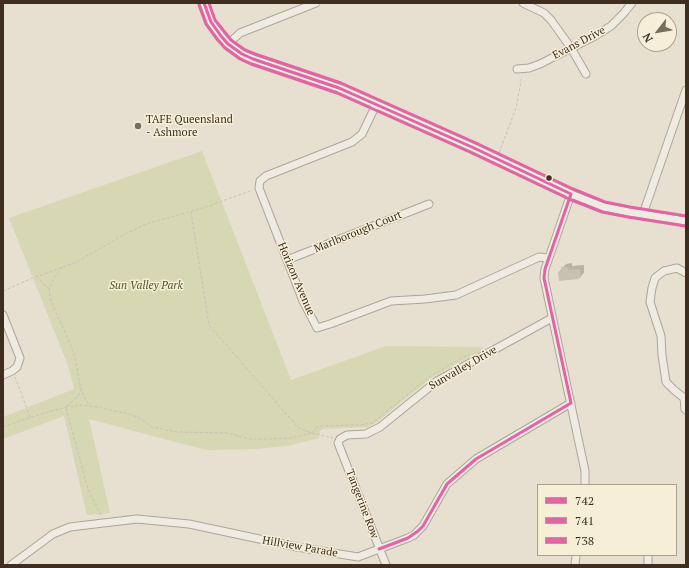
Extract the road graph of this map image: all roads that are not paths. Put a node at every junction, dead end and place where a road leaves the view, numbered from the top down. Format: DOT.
graph roads {
  1 [pos="204,3"];
  2 [pos="316,3"];
  3 [pos="523,3"];
  4 [pos="632,3"];
  5 [pos="228,44"];
  6 [pos="571,48"];
  7 [pos="517,69"];
  8 [pos="586,74"];
  9 [pos="686,90"];
  10 [pos="376,105"];
  11 [pos="571,194"];
  12 [pos="429,204"];
  13 [pos="643,214"];
  14 [pos="686,221"];
  15 [pos="548,258"];
  16 [pos="287,260"];
  17 [pos="686,272"];
  18 [pos="3,315"];
  19 [pos="552,318"];
  20 [pos="3,375"];
  21 [pos="685,397"];
  22 [pos="571,403"];
  23 [pos="686,410"];
  24 [pos="339,441"];
  25 [pos="585,484"];
  26 [pos="379,549"];
  27 [pos="11,565"];
  28 [pos="386,565"];
  1 -- 5 [label="street"];
  2 -- 5 [label="street"];
  3 -- 6 [label="street"];
  4 -- 6 [label="street, Evans Drive"];
  5 -- 10 [label="street"];
  6 -- 7 [label="street, Evans Drive"];
  6 -- 8 [label="street"];
  9 -- 13 [label="street"];
  10 -- 11 [label="street"];
  10 -- 16 [label="street, Horizon Avenue"];
  11 -- 13 [label="street"];
  11 -- 15 [label="street"];
  12 -- 16 [label="street, Marlborough Court"];
  13 -- 14 [label="street"];
  15 -- 16 [label="street, Horizon Avenue"];
  15 -- 19 [label="street"];
  17 -- 21 [label="street"];
  18 -- 20 [label="street"];
  19 -- 22 [label="street"];
  19 -- 24 [label="street, Sunvalley Drive"];
  21 -- 23 [label="street"];
  22 -- 25 [label="street"];
  22 -- 26 [label="street, Hillview Parade"];
  24 -- 26 [label="street, Tangerine Row"];
  26 -- 27 [label="street, Hillview Parade"];
  26 -- 28 [label="street, Tangerine Row"];
}
